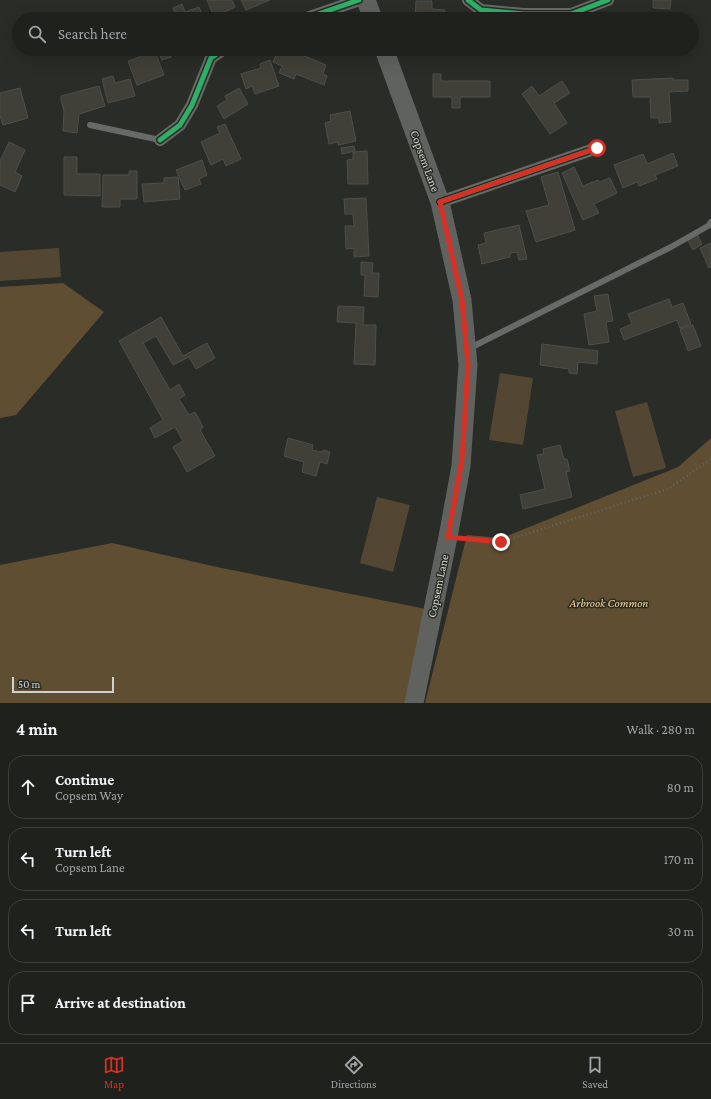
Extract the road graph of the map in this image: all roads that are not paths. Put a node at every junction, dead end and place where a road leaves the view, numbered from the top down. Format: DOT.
graph roads {
  1 [pos="359,0"];
  2 [pos="366,0"];
  3 [pos="468,0"];
  4 [pos="608,0"];
  5 [pos="324,12"];
  6 [pos="370,12"];
  7 [pos="502,12"];
  8 [pos="576,12"];
  9 [pos="214,56"];
  10 [pos="387,56"];
  11 [pos="90,125"];
  12 [pos="160,140"];
  13 [pos="597,148"];
  14 [pos="440,202"];
  15 [pos="709,224"];
  16 [pos="711,232"];
  17 [pos="467,350"];
  18 [pos="414,703"];
  1 -- 5 [label="street"];
  2 -- 6 [label="main road"];
  3 -- 7 [label="street"];
  4 -- 8 [label="street"];
  9 -- 12 [label="street"];
  10 -- 14 [label="main road, Copsem Lane"];
  11 -- 12 [label="lane"];
  13 -- 14 [label="street"];
  14 -- 17 [label="main road, Copsem Lane"];
  15 -- 16 [label="lane"];
  15 -- 17 [label="lane"];
  17 -- 18 [label="main road, Copsem Lane"];
}
